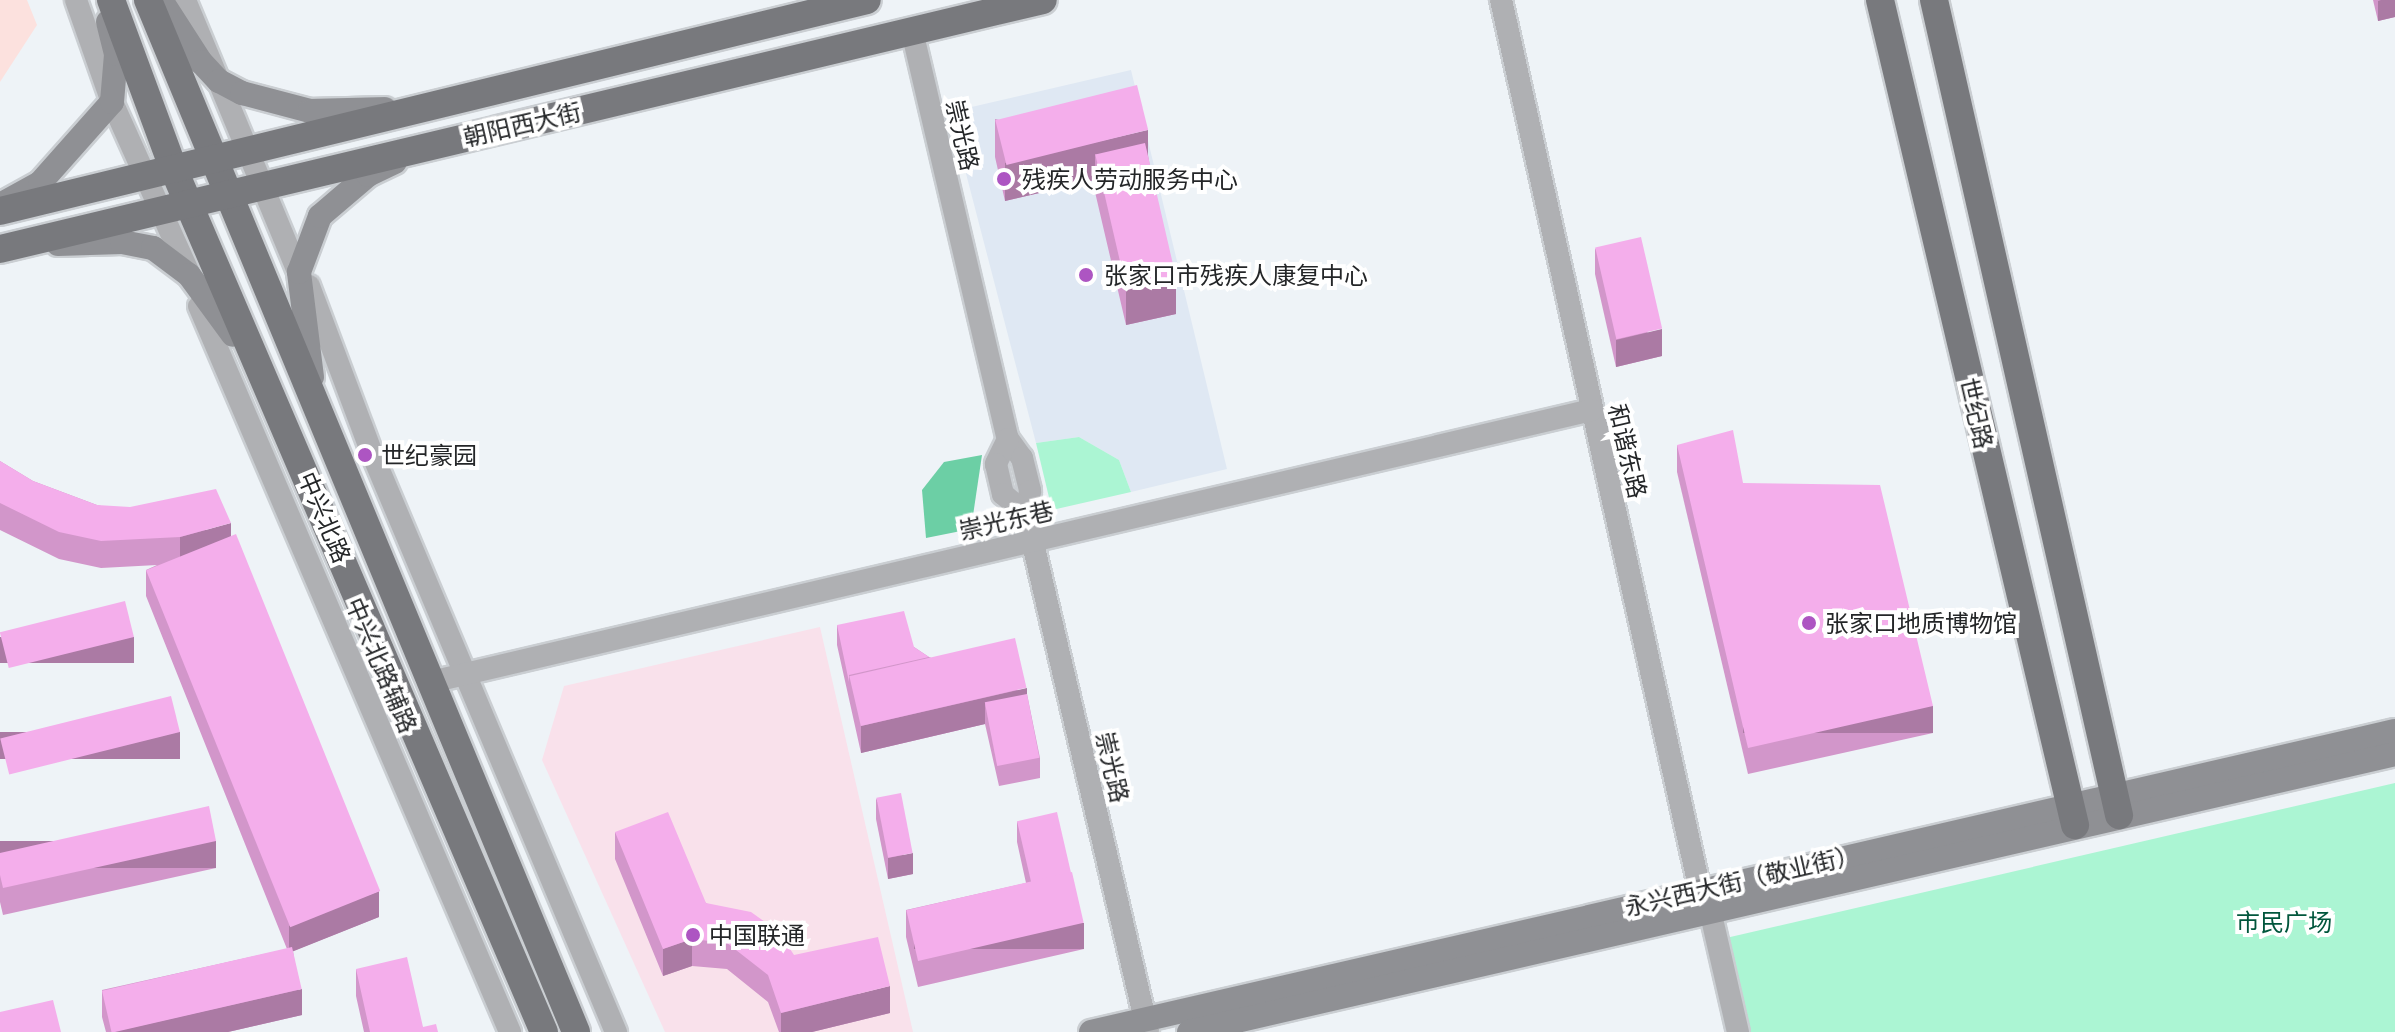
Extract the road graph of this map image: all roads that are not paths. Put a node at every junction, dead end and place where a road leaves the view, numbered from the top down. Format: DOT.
graph roads {
  1 [pos="76,0"];
  2 [pos="103,0"];
  3 [pos="111,0"];
  4 [pos="148,0"];
  5 [pos="161,0"];
  6 [pos="185,0"];
  7 [pos="867,0"];
  8 [pos="1043,0"];
  9 [pos="1501,0"];
  10 [pos="1880,0"];
  11 [pos="1934,0"];
  12 [pos="912,31"];
  13 [pos="219,81"];
  14 [pos="112,102"];
  15 [pos="435,106"];
  16 [pos="439,144"];
  17 [pos="249,151"];
  18 [pos="211,160"];
  19 [pos="174,170"];
  20 [pos="145,177"];
  21 [pos="263,185"];
  22 [pos="226,194"];
  23 [pos="189,204"];
  24 [pos="0,205"];
  25 [pos="0,211"];
  26 [pos="161,211"];
  27 [pos="310,242"];
  28 [pos="145,246"];
  29 [pos="0,249"];
  30 [pos="299,272"];
  31 [pos="189,275"];
  32 [pos="315,311"];
  33 [pos="213,328"];
  34 [pos="1592,410"];
  35 [pos="321,419"];
  36 [pos="287,430"];
  37 [pos="1032,540"];
  38 [pos="467,673"];
  39 [pos="431,682"];
  40 [pos="2395,731"];
  41 [pos="2395,754"];
  42 [pos="2117,804"];
  43 [pos="2072,814"];
  44 [pos="1702,902"];
  45 [pos="1147,1026"];
  46 [pos="510,1032"];
  47 [pos="544,1032"];
  48 [pos="576,1032"];
  49 [pos="616,1032"];
  50 [pos="1091,1032"];
  51 [pos="1189,1032"];
  52 [pos="1726,1032"];
  53 [pos="1738,1032"];
  1 -- 14 [label="street"];
  2 -- 14 [label="main road"];
  3 -- 19 [label="main road, 中兴北路"];
  4 -- 18 [label="main road, 中兴北路"];
  5 -- 13 [label="main road"];
  6 -- 13 [label="street"];
  7 -- 15 [label="main road, 朝阳西大街"];
  8 -- 12 [label="main road, 朝阳西大街"];
  9 -- 34 [label="street, 和谐东路"];
  10 -- 43 [label="main road, 世纪路"];
  11 -- 42 [label="main road"];
  12 -- 16 [label="main road, 朝阳西大街"];
  12 -- 37 [label="street, 崇光路"];
  13 -- 15 [label="main road"];
  13 -- 17 [label="street"];
  14 -- 20 [label="street"];
  14 -- 24 [label="main road"];
  15 -- 17 [label="main road, 朝阳西大街"];
  16 -- 21 [label="main road, 朝阳西大街"];
  16 -- 27 [label="main road"];
  17 -- 18 [label="main road, 朝阳西大街"];
  17 -- 21 [label="street"];
  18 -- 19 [label="main road, 朝阳西大街"];
  18 -- 22 [label="main road, 中兴北路"];
  19 -- 20 [label="main road, 朝阳西大街"];
  19 -- 23 [label="main road, 中兴北路"];
  20 -- 25 [label="main road, 朝阳西大街"];
  20 -- 26 [label="street"];
  21 -- 22 [label="main road, 朝阳西大街"];
  21 -- 30 [label="street"];
  22 -- 23 [label="main road, 朝阳西大街"];
  22 -- 35 [label="main road, 中兴北路"];
  23 -- 26 [label="main road, 朝阳西大街"];
  23 -- 36 [label="main road, 中兴北路"];
  26 -- 29 [label="main road, 朝阳西大街"];
  26 -- 31 [label="street"];
  27 -- 30 [label="main road"];
  27 -- 32 [label="street"];
  28 -- 29 [label="main road"];
  28 -- 31 [label="main road"];
  28 -- 33 [label="street, 中兴北路辅路"];
  30 -- 32 [label="street"];
  30 -- 35 [label="main road"];
  31 -- 33 [label="street"];
  31 -- 36 [label="main road"];
  32 -- 38 [label="street"];
  33 -- 46 [label="street, 中兴北路辅路"];
  34 -- 37 [label="street, 崇光东巷"];
  34 -- 44 [label="street, 和谐东路"];
  35 -- 39 [label="main road, 中兴北路"];
  36 -- 47 [label="main road, 中兴北路"];
  37 -- 38 [label="street, 崇光东巷"];
  37 -- 45 [label="street, 崇光路"];
  38 -- 39 [label="street, 崇光东巷"];
  38 -- 49 [label="street"];
  39 -- 48 [label="main road, 中兴北路"];
  40 -- 42 [label="main road, 永兴西大街（敬业街）"];
  41 -- 42 [label="main road, 永兴西大街（敬业街）"];
  42 -- 43 [label="main road, 永兴西大街（敬业街）"];
  43 -- 44 [label="main road, 永兴西大街（敬业街）"];
  44 -- 45 [label="main road, 永兴西大街（敬业街）"];
  44 -- 51 [label="main road, 永兴西大街（敬业街）"];
  44 -- 52 [label="street, 和谐东路"];
  44 -- 53 [label="street, 和谐东路"];
  45 -- 50 [label="main road, 永兴西大街（敬业街）"];
}
